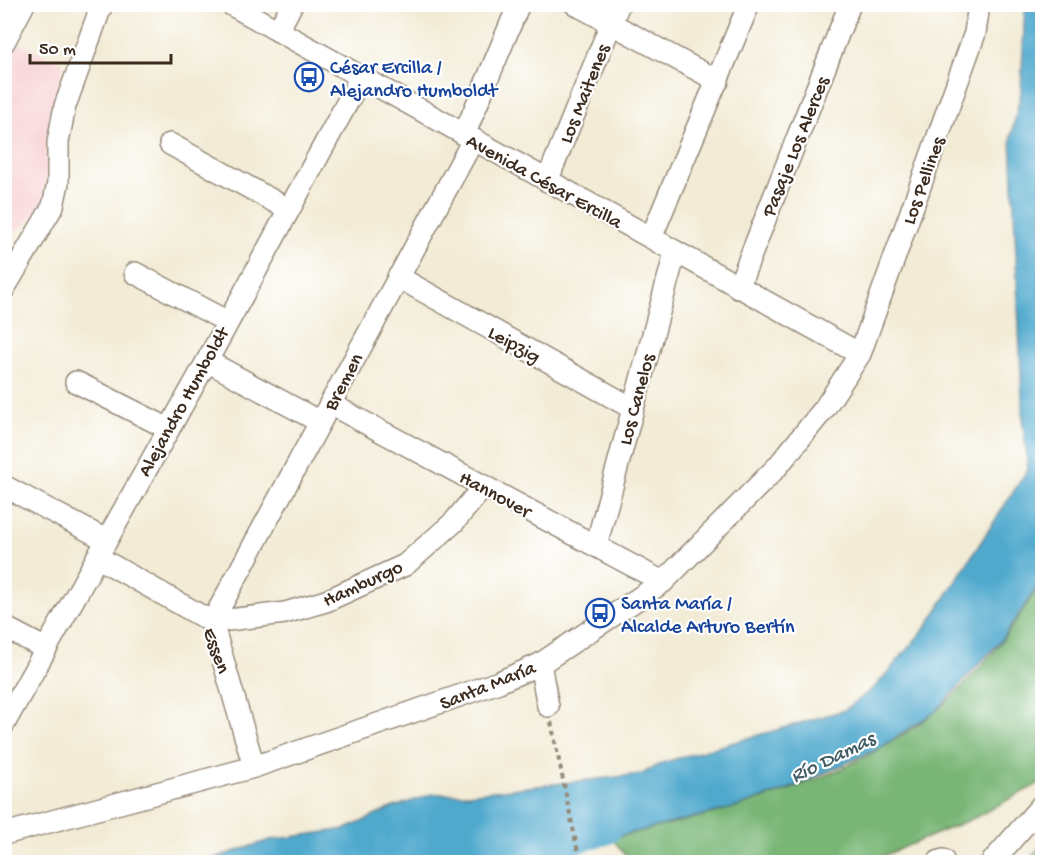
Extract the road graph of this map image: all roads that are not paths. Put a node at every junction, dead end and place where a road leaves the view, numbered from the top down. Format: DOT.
graph roads {
  1 [pos="24,4"];
  2 [pos="102,4"];
  3 [pos="230,4"];
  4 [pos="292,4"];
  5 [pos="519,4"];
  6 [pos="575,4"];
  7 [pos="749,4"];
  8 [pos="850,4"];
  9 [pos="979,4"];
  10 [pos="615,14"];
  11 [pos="278,31"];
  12 [pos="4,42"];
  13 [pos="360,79"];
  14 [pos="718,81"];
  15 [pos="468,137"];
  16 [pos="170,144"];
  17 [pos="547,181"];
  18 [pos="288,209"];
  19 [pos="651,238"];
  20 [pos="675,253"];
  21 [pos="135,273"];
  22 [pos="398,277"];
  23 [pos="738,288"];
  24 [pos="4,289"];
  25 [pos="226,321"];
  26 [pos="860,354"];
  27 [pos="207,361"];
  28 [pos="76,382"];
  29 [pos="632,408"];
  30 [pos="325,413"];
  31 [pos="167,428"];
  32 [pos="4,486"];
  33 [pos="484,486"];
  34 [pos="596,546"];
  35 [pos="101,548"];
  36 [pos="663,582"];
  37 [pos="212,622"];
  38 [pos="4,627"];
  39 [pos="46,649"];
  40 [pos="540,664"];
  41 [pos="548,706"];
  42 [pos="4,724"];
  43 [pos="254,767"];
  44 [pos="1042,805"];
  45 [pos="4,834"];
  46 [pos="992,862"];
  1 -- 12 [label="street"];
  2 -- 24 [label="street"];
  3 -- 11 [label="street, Avenida César Ercilla"];
  4 -- 11 [label="street"];
  5 -- 15 [label="street, Bremen"];
  6 -- 10 [label="street"];
  7 -- 14 [label="street"];
  8 -- 23 [label="street, Pasaje Los Alerces"];
  9 -- 26 [label="street, Los Pellines"];
  10 -- 14 [label="street"];
  10 -- 17 [label="street, Los Maitenes"];
  11 -- 13 [label="street, Avenida César Ercilla"];
  13 -- 15 [label="street, Avenida César Ercilla"];
  13 -- 18 [label="street, Alejandro Humboldt"];
  14 -- 19 [label="street"];
  15 -- 17 [label="street, Avenida César Ercilla"];
  15 -- 22 [label="street, Bremen"];
  16 -- 18 [label="street"];
  17 -- 19 [label="street, Avenida César Ercilla"];
  18 -- 25 [label="street, Alejandro Humboldt"];
  19 -- 20 [label="street, Avenida César Ercilla"];
  20 -- 23 [label="street, Avenida César Ercilla"];
  20 -- 29 [label="street, Los Canelos"];
  21 -- 25 [label="street"];
  22 -- 29 [label="street, Leipzig"];
  22 -- 30 [label="street, Bremen"];
  23 -- 26 [label="street, Avenida César Ercilla"];
  25 -- 27 [label="street, Alejandro Humboldt"];
  26 -- 36 [label="street, Santa María"];
  27 -- 30 [label="street, Hannover"];
  27 -- 31 [label="street, Alejandro Humboldt"];
  28 -- 31 [label="street"];
  29 -- 34 [label="street, Los Canelos"];
  30 -- 33 [label="street, Hannover"];
  30 -- 37 [label="street, Bremen"];
  31 -- 35 [label="street, Alejandro Humboldt"];
  32 -- 35 [label="street, Essen"];
  33 -- 34 [label="street, Hannover"];
  33 -- 37 [label="street, Hamburgo"];
  34 -- 36 [label="street, Hannover"];
  35 -- 37 [label="street, Essen"];
  35 -- 39 [label="street, Alejandro Humboldt"];
  36 -- 40 [label="street, Santa María"];
  37 -- 43 [label="street, Essen"];
  38 -- 39 [label="street"];
  39 -- 42 [label="street, Alejandro Humboldt"];
  40 -- 41 [label="street"];
  40 -- 43 [label="street, Santa María"];
  43 -- 45 [label="street, Santa María"];
  44 -- 46 [label="street"];
}
